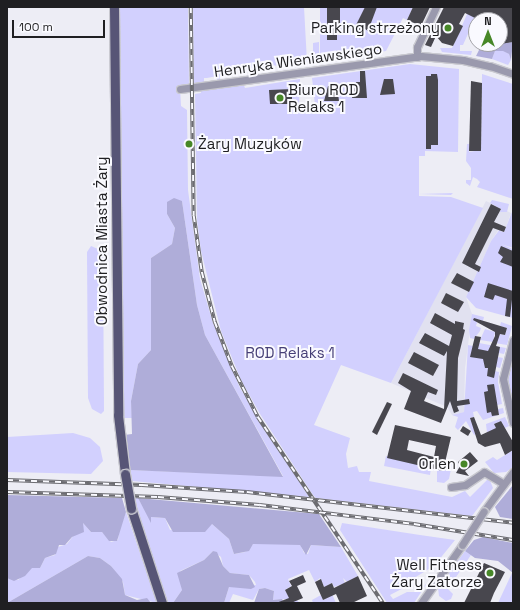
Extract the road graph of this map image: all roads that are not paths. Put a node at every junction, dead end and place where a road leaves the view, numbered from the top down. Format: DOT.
graph roads {
  1 [pos="114,7"];
  2 [pos="436,7"];
  3 [pos="417,57"];
  4 [pos="513,74"];
  5 [pos="180,89"];
  6 [pos="513,340"];
  7 [pos="513,424"];
  8 [pos="513,472"];
  9 [pos="513,477"];
  10 [pos="504,484"];
  11 [pos="451,487"];
  12 [pos="162,603"];
  13 [pos="421,603"];
  1 -- 12 [label="main road, Obwodnica Miasta Żary, bridge"];
  2 -- 3 [label="street"];
  3 -- 4 [label="street, Henryka Wieniawskiego"];
  3 -- 5 [label="street, Henryka Wieniawskiego"];
  6 -- 7 [label="street"];
  8 -- 10 [label="street"];
  9 -- 10 [label="street"];
  10 -- 11 [label="street"];
  10 -- 13 [label="street, bridge"];
}
